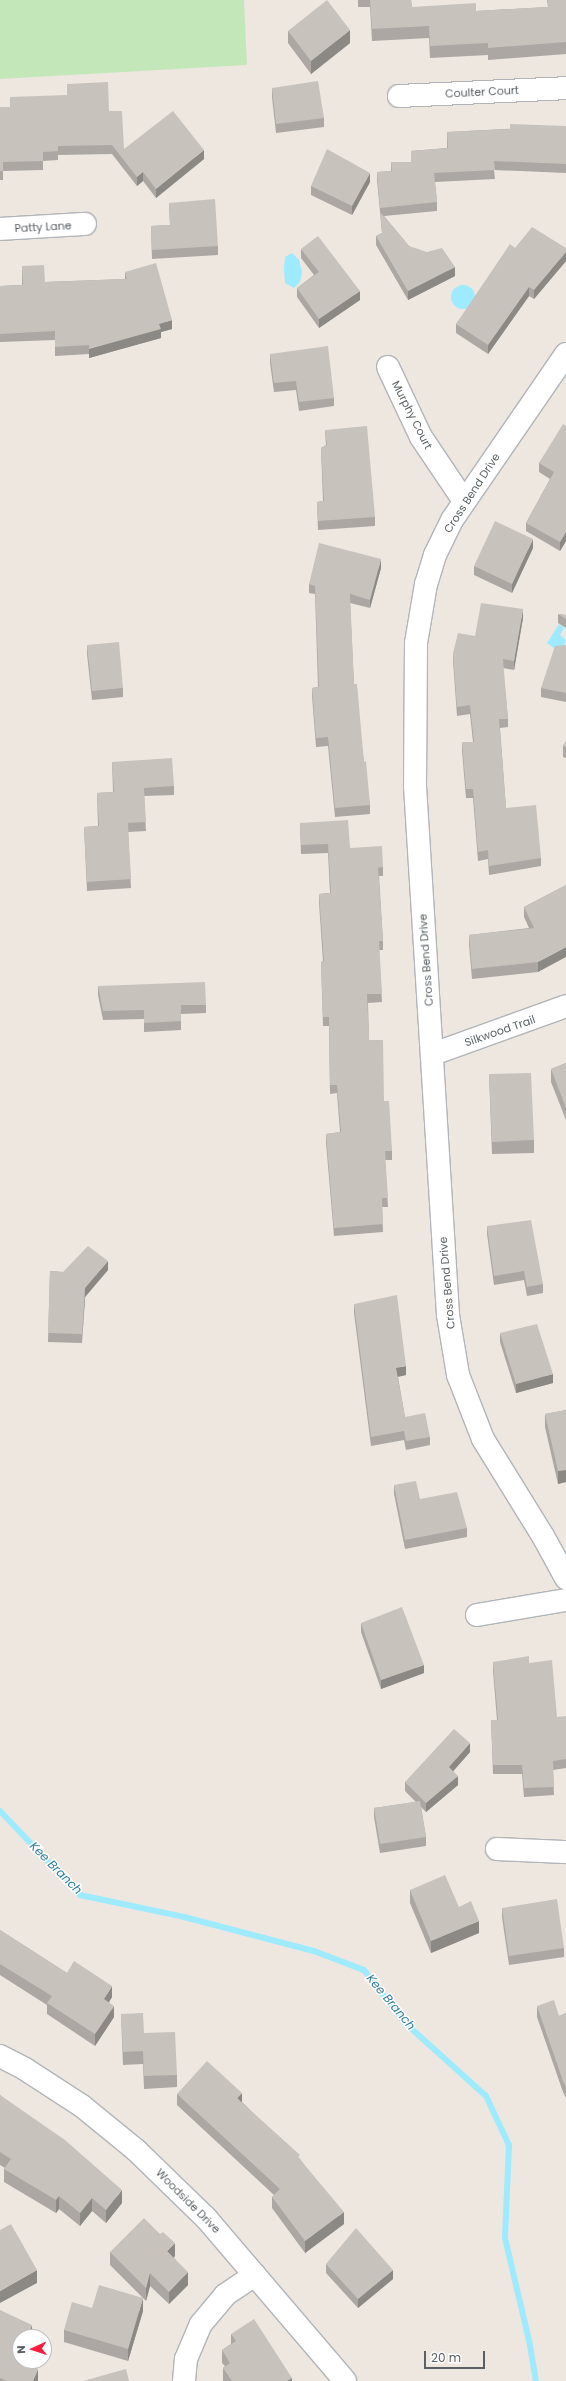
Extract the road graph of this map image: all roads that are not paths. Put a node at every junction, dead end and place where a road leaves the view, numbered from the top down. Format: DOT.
graph roads {
  1 [pos="566,88"];
  2 [pos="399,96"];
  3 [pos="85,224"];
  4 [pos="0,229"];
  5 [pos="566,354"];
  6 [pos="388,367"];
  7 [pos="464,501"];
  8 [pos="566,1006"];
  9 [pos="432,1054"];
  10 [pos="566,1578"];
  11 [pos="566,1600"];
  12 [pos="477,1615"];
  13 [pos="497,1849"];
  14 [pos="566,1852"];
  15 [pos="0,2056"];
  16 [pos="255,2274"];
  17 [pos="184,2381"];
  18 [pos="345,2381"];
  1 -- 2 [label="street, Coulter Court"];
  3 -- 4 [label="street, Patty Lane"];
  5 -- 7 [label="street, Cross Bend Drive"];
  6 -- 7 [label="street, Murphy Court"];
  7 -- 9 [label="street, Cross Bend Drive"];
  8 -- 9 [label="street, Silkwood Trail"];
  9 -- 10 [label="street, Cross Bend Drive"];
  11 -- 12 [label="street"];
  13 -- 14 [label="street"];
  15 -- 16 [label="street, Woodside Drive"];
  16 -- 17 [label="street"];
  16 -- 18 [label="street, Woodside Drive"];
}
